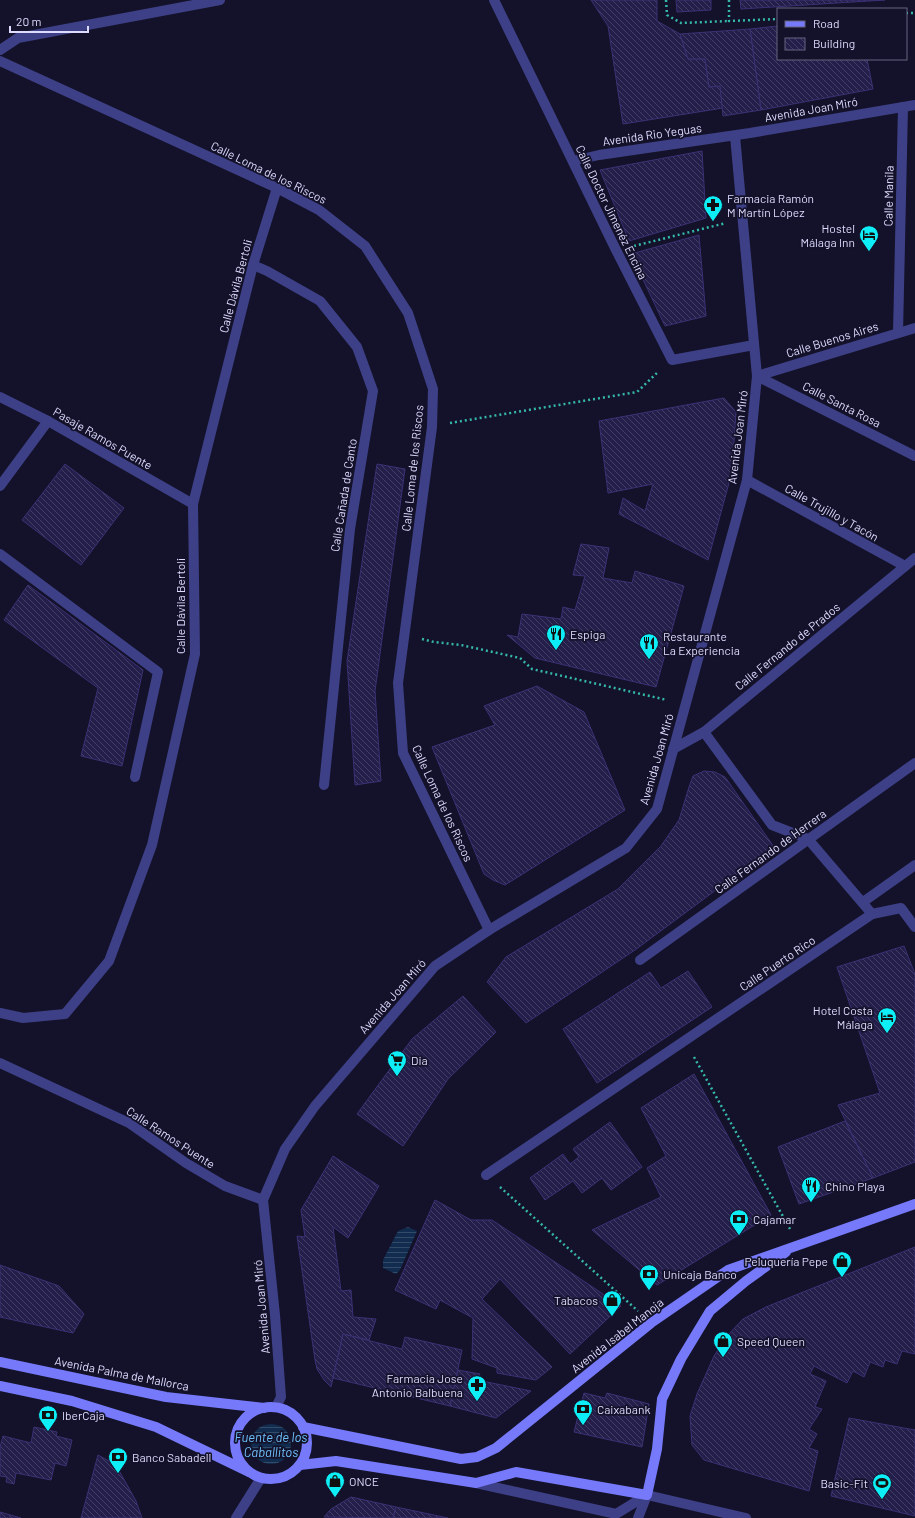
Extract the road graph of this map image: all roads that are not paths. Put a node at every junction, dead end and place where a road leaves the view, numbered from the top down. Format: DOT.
graph roads {
  1 [pos="220,0"];
  2 [pos="494,0"];
  3 [pos="0,50"];
  4 [pos="0,61"];
  5 [pos="915,105"];
  6 [pos="903,107"];
  7 [pos="735,136"];
  8 [pos="573,161"];
  9 [pos="277,188"];
  10 [pos="253,265"];
  11 [pos="915,328"];
  12 [pos="898,333"];
  13 [pos="754,345"];
  14 [pos="757,376"];
  15 [pos="0,397"];
  16 [pos="48,421"];
  17 [pos="915,456"];
  18 [pos="747,480"];
  19 [pos="0,486"];
  20 [pos="193,504"];
  21 [pos="0,554"];
  22 [pos="915,558"];
  23 [pos="905,566"];
  24 [pos="704,732"];
  25 [pos="673,749"];
  26 [pos="915,763"];
  27 [pos="135,778"];
  28 [pos="324,785"];
  29 [pos="808,839"];
  30 [pos="915,865"];
  31 [pos="863,902"];
  32 [pos="872,914"];
  33 [pos="915,927"];
  34 [pos="489,930"];
  35 [pos="640,960"];
  36 [pos="0,1013"];
  37 [pos="0,1063"];
  38 [pos="486,1175"];
  39 [pos="263,1200"];
  40 [pos="915,1204"];
  41 [pos="798,1244"];
  42 [pos="0,1362"];
  43 [pos="0,1386"];
  44 [pos="276,1407"];
  45 [pos="264,1408"];
  46 [pos="303,1427"];
  47 [pos="300,1465"];
  48 [pos="249,1472"];
  49 [pos="261,1478"];
  50 [pos="476,1483"];
  51 [pos="646,1495"];
  52 [pos="236,1518"];
  53 [pos="638,1518"];
  54 [pos="746,1518"];
  1 -- 3 [label="street"];
  2 -- 8 [label="street, Calle Doctor Jimenéz Encina"];
  4 -- 9 [label="street, Calle Loma de los Riscos"];
  5 -- 6 [label="street, Avenida Joan Miró"];
  6 -- 7 [label="street, Avenida Joan Miró"];
  6 -- 12 [label="street, Calle Manila"];
  7 -- 8 [label="street, Avenida Rio Yeguas"];
  7 -- 13 [label="street, Avenida Joan Miró"];
  8 -- 13 [label="street, Calle Doctor Jimenéz Encina"];
  9 -- 10 [label="street, Calle Dávila Bertoli"];
  9 -- 34 [label="street, Calle Loma de los Riscos"];
  10 -- 20 [label="street, Calle Dávila Bertoli"];
  10 -- 28 [label="street, Calle Cañada de Canto"];
  11 -- 12 [label="street, Calle Buenos Aires"];
  12 -- 14 [label="street, Calle Buenos Aires"];
  13 -- 14 [label="street, Avenida Joan Miró"];
  14 -- 17 [label="street, Calle Santa Rosa"];
  14 -- 18 [label="street, Avenida Joan Miró"];
  15 -- 16 [label="street, Pasaje Ramos Puente"];
  16 -- 19 [label="street"];
  16 -- 20 [label="street, Pasaje Ramos Puente"];
  18 -- 23 [label="street, Calle Trujillo y Tacón"];
  18 -- 25 [label="street, Avenida Joan Miró"];
  20 -- 36 [label="street, Calle Dávila Bertoli"];
  21 -- 27 [label="street"];
  22 -- 23 [label="street, Calle Fernando de Prados"];
  23 -- 24 [label="street, Calle Fernando de Prados"];
  24 -- 25 [label="street, Calle Fernando de Prados"];
  24 -- 29 [label="street"];
  25 -- 34 [label="street, Avenida Joan Miró"];
  26 -- 29 [label="street, Calle Fernando de Herrera"];
  29 -- 31 [label="street"];
  29 -- 35 [label="street, Calle Fernando de Herrera"];
  30 -- 31 [label="street"];
  31 -- 32 [label="street"];
  32 -- 33 [label="street"];
  32 -- 38 [label="street, Calle Puerto Rico"];
  34 -- 39 [label="street, Avenida Joan Miró"];
  37 -- 39 [label="street, Calle Ramos Puente"];
  39 -- 44 [label="street, Avenida Joan Miró"];
  40 -- 41 [label="main road, Avenida Isabel Manoja"];
  41 -- 46 [label="main road, Avenida Isabel Manoja"];
  41 -- 51 [label="main road, Avenida Isabel Manoja"];
  42 -- 45 [label="main road, Avenida Palma de Mallorca"];
  43 -- 48 [label="main road"];
  44 -- 45 [label="main road"];
  44 -- 46 [label="main road"];
  45 -- 48 [label="main road"];
  46 -- 47 [label="main road"];
  47 -- 49 [label="main road"];
  47 -- 50 [label="main road"];
  48 -- 49 [label="main road"];
  49 -- 52 [label="street"];
  50 -- 51 [label="main road"];
  50 -- 51 [label="street"];
  51 -- 53 [label="street"];
  51 -- 54 [label="street"];
}
